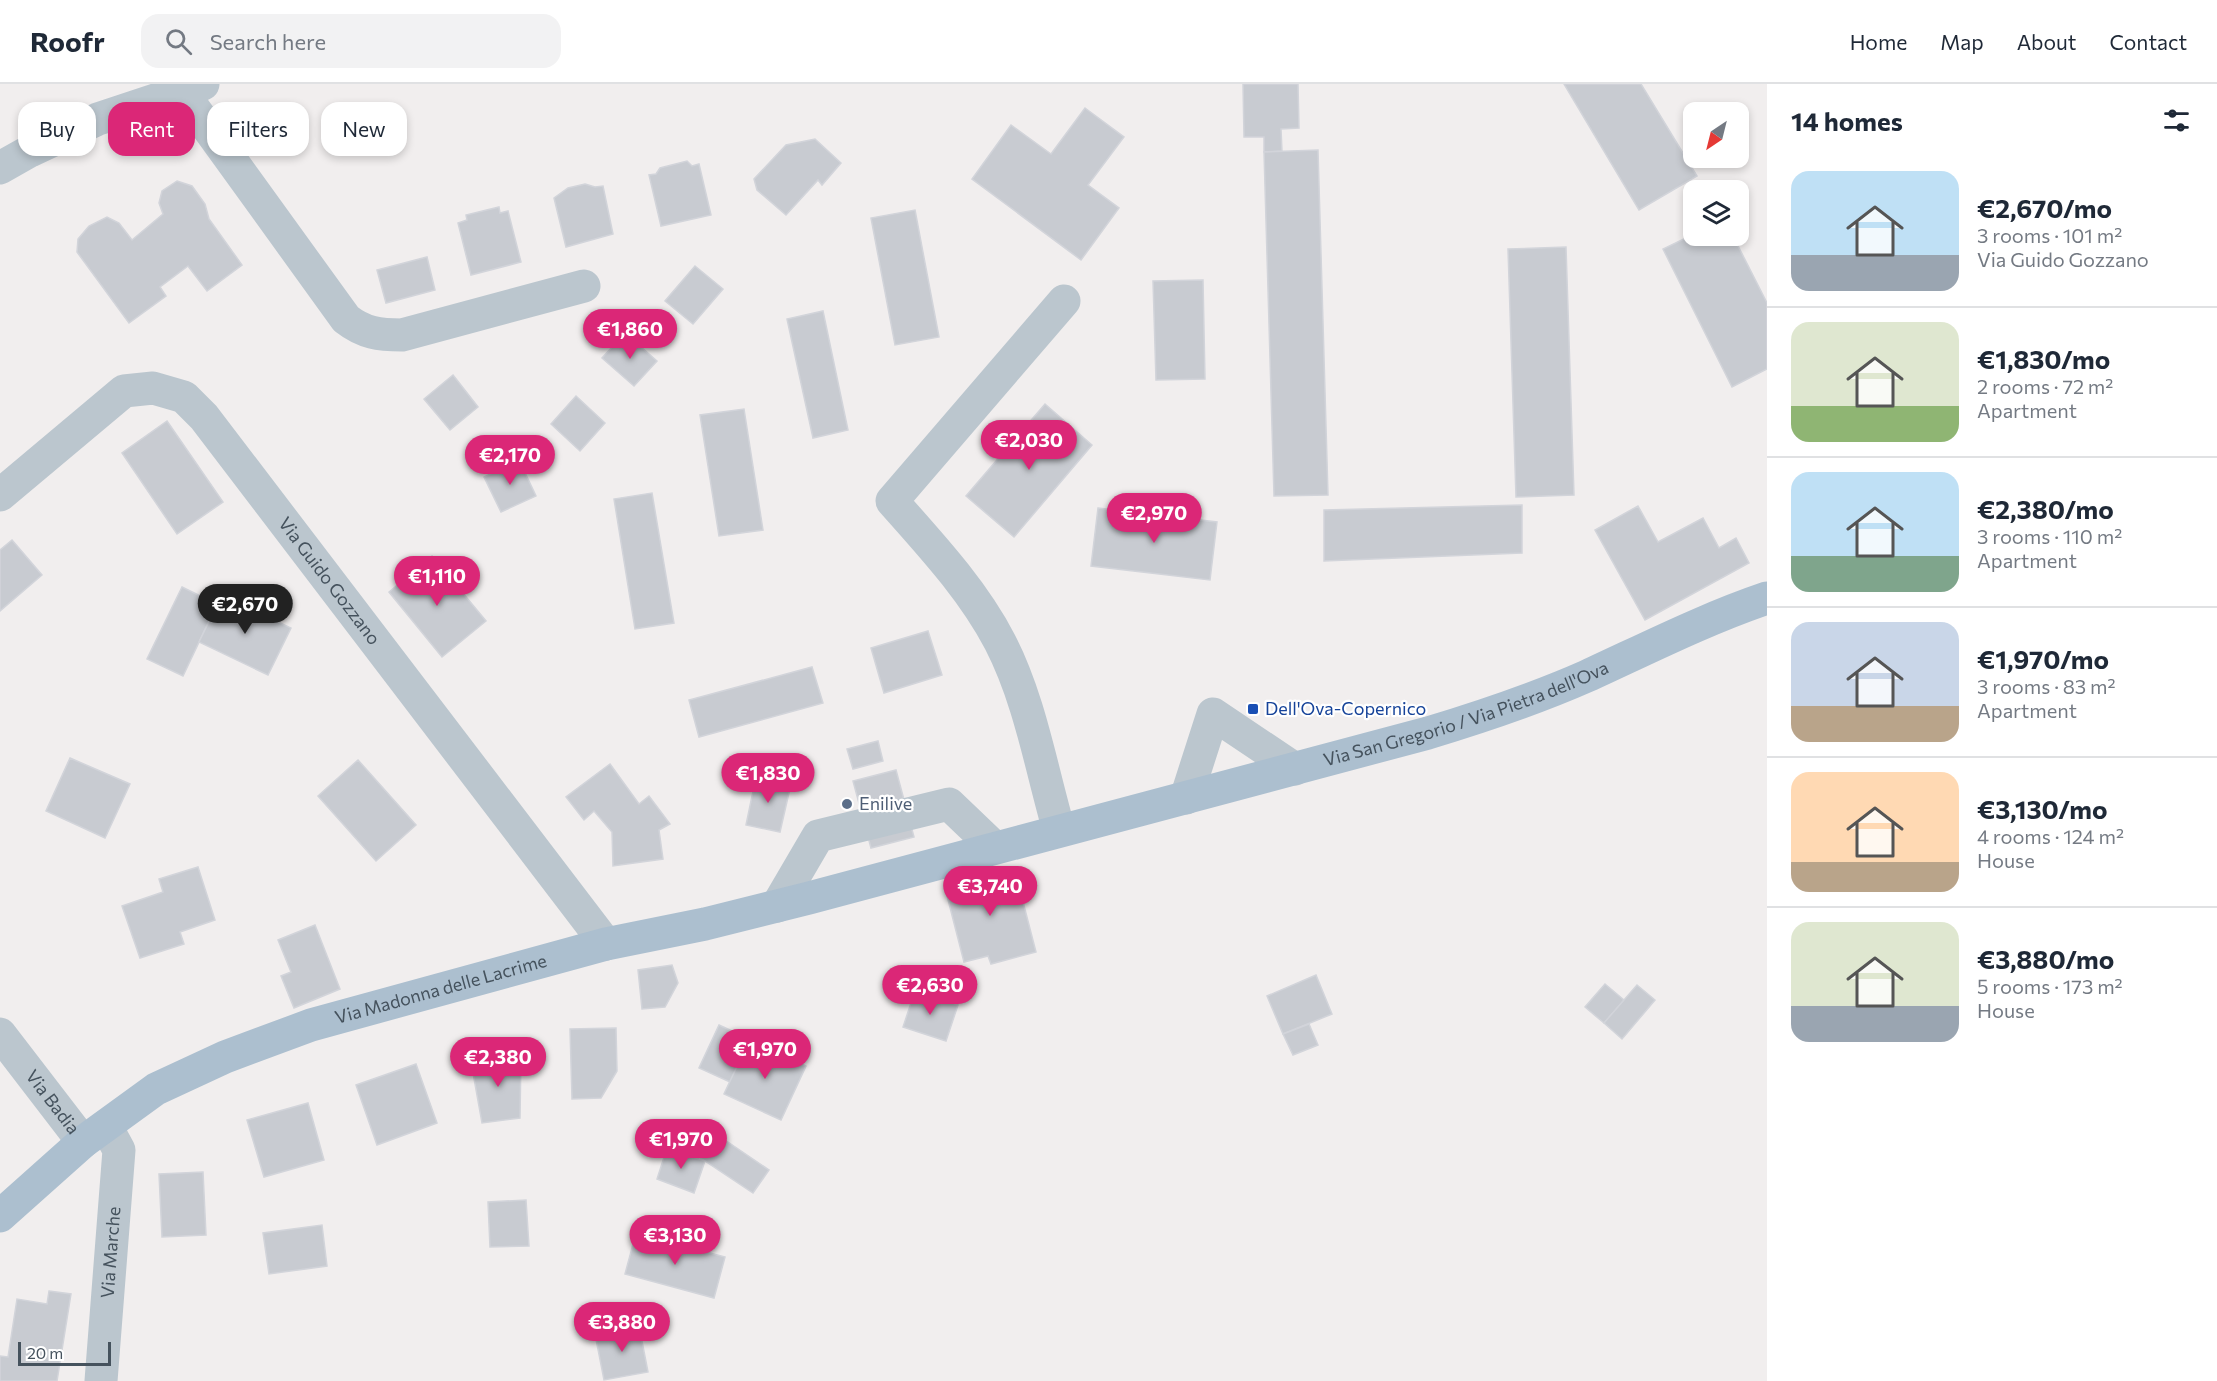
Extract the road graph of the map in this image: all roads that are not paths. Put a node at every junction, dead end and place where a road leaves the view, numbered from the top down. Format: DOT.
graph roads {
  1 [pos="193,88"];
  2 [pos="0,168"];
  3 [pos="584,286"];
  4 [pos="1064,301"];
  5 [pos="0,495"];
  6 [pos="1767,598"];
  7 [pos="1295,769"];
  8 [pos="1171,802"];
  9 [pos="1059,830"];
  10 [pos="993,847"];
  11 [pos="777,906"];
  12 [pos="606,944"];
  13 [pos="0,1034"];
  14 [pos="94,1134"];
  15 [pos="0,1216"];
  16 [pos="101,1381"];
  1 -- 2 [label="street"];
  1 -- 3 [label="street"];
  4 -- 9 [label="street"];
  5 -- 12 [label="street, Via Guido Gozzano"];
  6 -- 7 [label="main road, Via San Gregorio / Via Pietra dell'Ova"];
  7 -- 8 [label="main road, Via San Gregorio / Via Pietra dell'Ova"];
  7 -- 8 [label="street"];
  8 -- 9 [label="main road, Via San Gregorio / Via Pietra dell'Ova"];
  9 -- 10 [label="main road, Via Madonna delle Lacrime"];
  10 -- 11 [label="main road, Via Madonna delle Lacrime"];
  10 -- 11 [label="street"];
  11 -- 12 [label="main road, Via Madonna delle Lacrime"];
  12 -- 14 [label="main road, Via Madonna delle Lacrime"];
  13 -- 14 [label="street, Via Badia"];
  14 -- 15 [label="main road, Via Madonna delle Lacrime"];
  14 -- 16 [label="street, Via Marche"];
}
